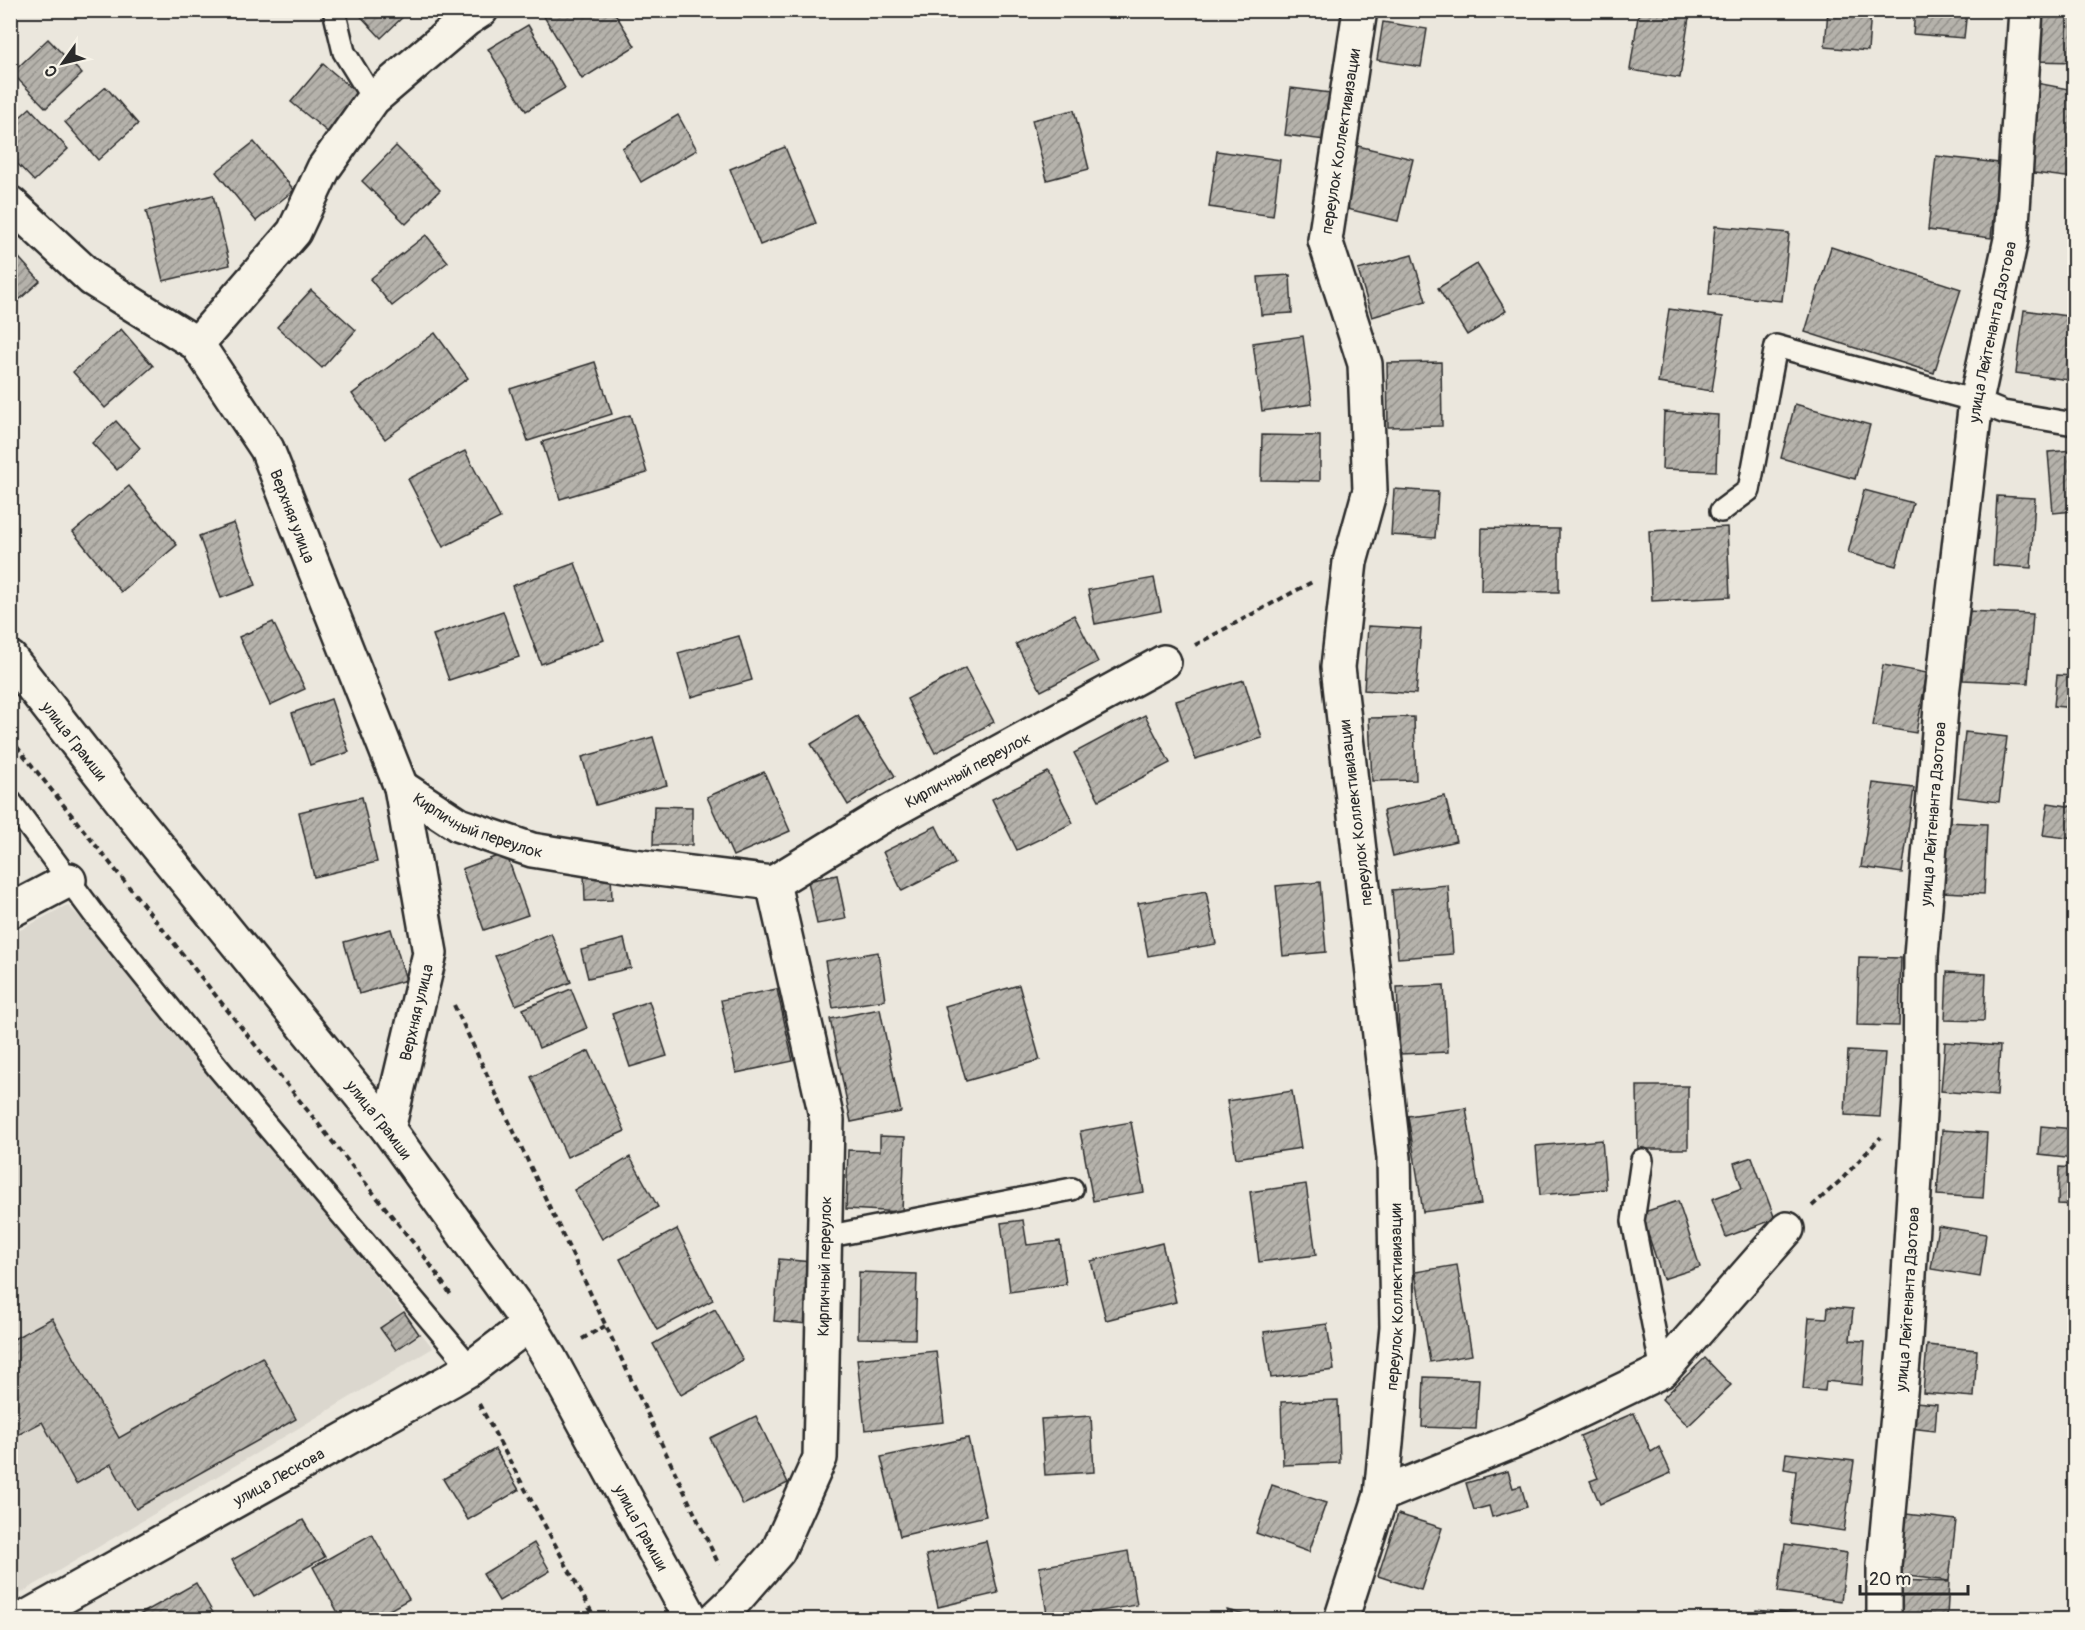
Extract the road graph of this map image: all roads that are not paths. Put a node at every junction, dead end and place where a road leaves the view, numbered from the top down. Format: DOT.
graph roads {
  1 [pos="334,10"];
  2 [pos="481,10"];
  3 [pos="1360,10"];
  4 [pos="2026,10"];
  5 [pos="373,99"];
  6 [pos="10,203"];
  7 [pos="197,344"];
  8 [pos="1976,401"];
  9 [pos="2074,424"];
  10 [pos="1721,511"];
  11 [pos="10,658"];
  12 [pos="1164,662"];
  13 [pos="400,787"];
  14 [pos="10,801"];
  15 [pos="69,880"];
  16 [pos="773,883"];
  17 [pos="10,911"];
  18 [pos="388,1129"];
  19 [pos="1642,1160"];
  20 [pos="1072,1188"];
  21 [pos="1787,1229"];
  22 [pos="825,1237"];
  23 [pos="529,1324"];
  24 [pos="471,1368"];
  25 [pos="1662,1371"];
  26 [pos="1381,1495"];
  27 [pos="724,1610"];
  28 [pos="22,1620"];
  29 [pos="692,1620"];
  30 [pos="1341,1620"];
  31 [pos="1884,1620"];
  1 -- 5 [label="lane"];
  2 -- 5 [label="main road"];
  3 -- 26 [label="main road, переулок Коллективизации"];
  4 -- 8 [label="main road, улица Лейтенанта Дзотова"];
  5 -- 7 [label="main road"];
  6 -- 7 [label="main road"];
  7 -- 13 [label="main road, Верхняя улица"];
  8 -- 9 [label="lane"];
  8 -- 10 [label="lane"];
  8 -- 31 [label="main road, улица Лейтенанта Дзотова"];
  11 -- 18 [label="main road, улица Грамши"];
  12 -- 16 [label="main road, Кирпичный переулок"];
  13 -- 16 [label="main road, Кирпичный переулок"];
  13 -- 18 [label="main road, Верхняя улица"];
  14 -- 15 [label="lane"];
  15 -- 17 [label="main road"];
  15 -- 24 [label="lane"];
  16 -- 22 [label="main road, Кирпичный переулок"];
  18 -- 23 [label="main road, улица Грамши"];
  19 -- 25 [label="lane"];
  20 -- 22 [label="lane"];
  21 -- 25 [label="main road"];
  22 -- 27 [label="main road, Кирпичный переулок"];
  23 -- 24 [label="main road, улица Лескова"];
  23 -- 29 [label="main road, улица Грамши"];
  24 -- 28 [label="main road, улица Лескова"];
  25 -- 26 [label="main road"];
  26 -- 30 [label="main road, переулок Коллективизации"];
}
